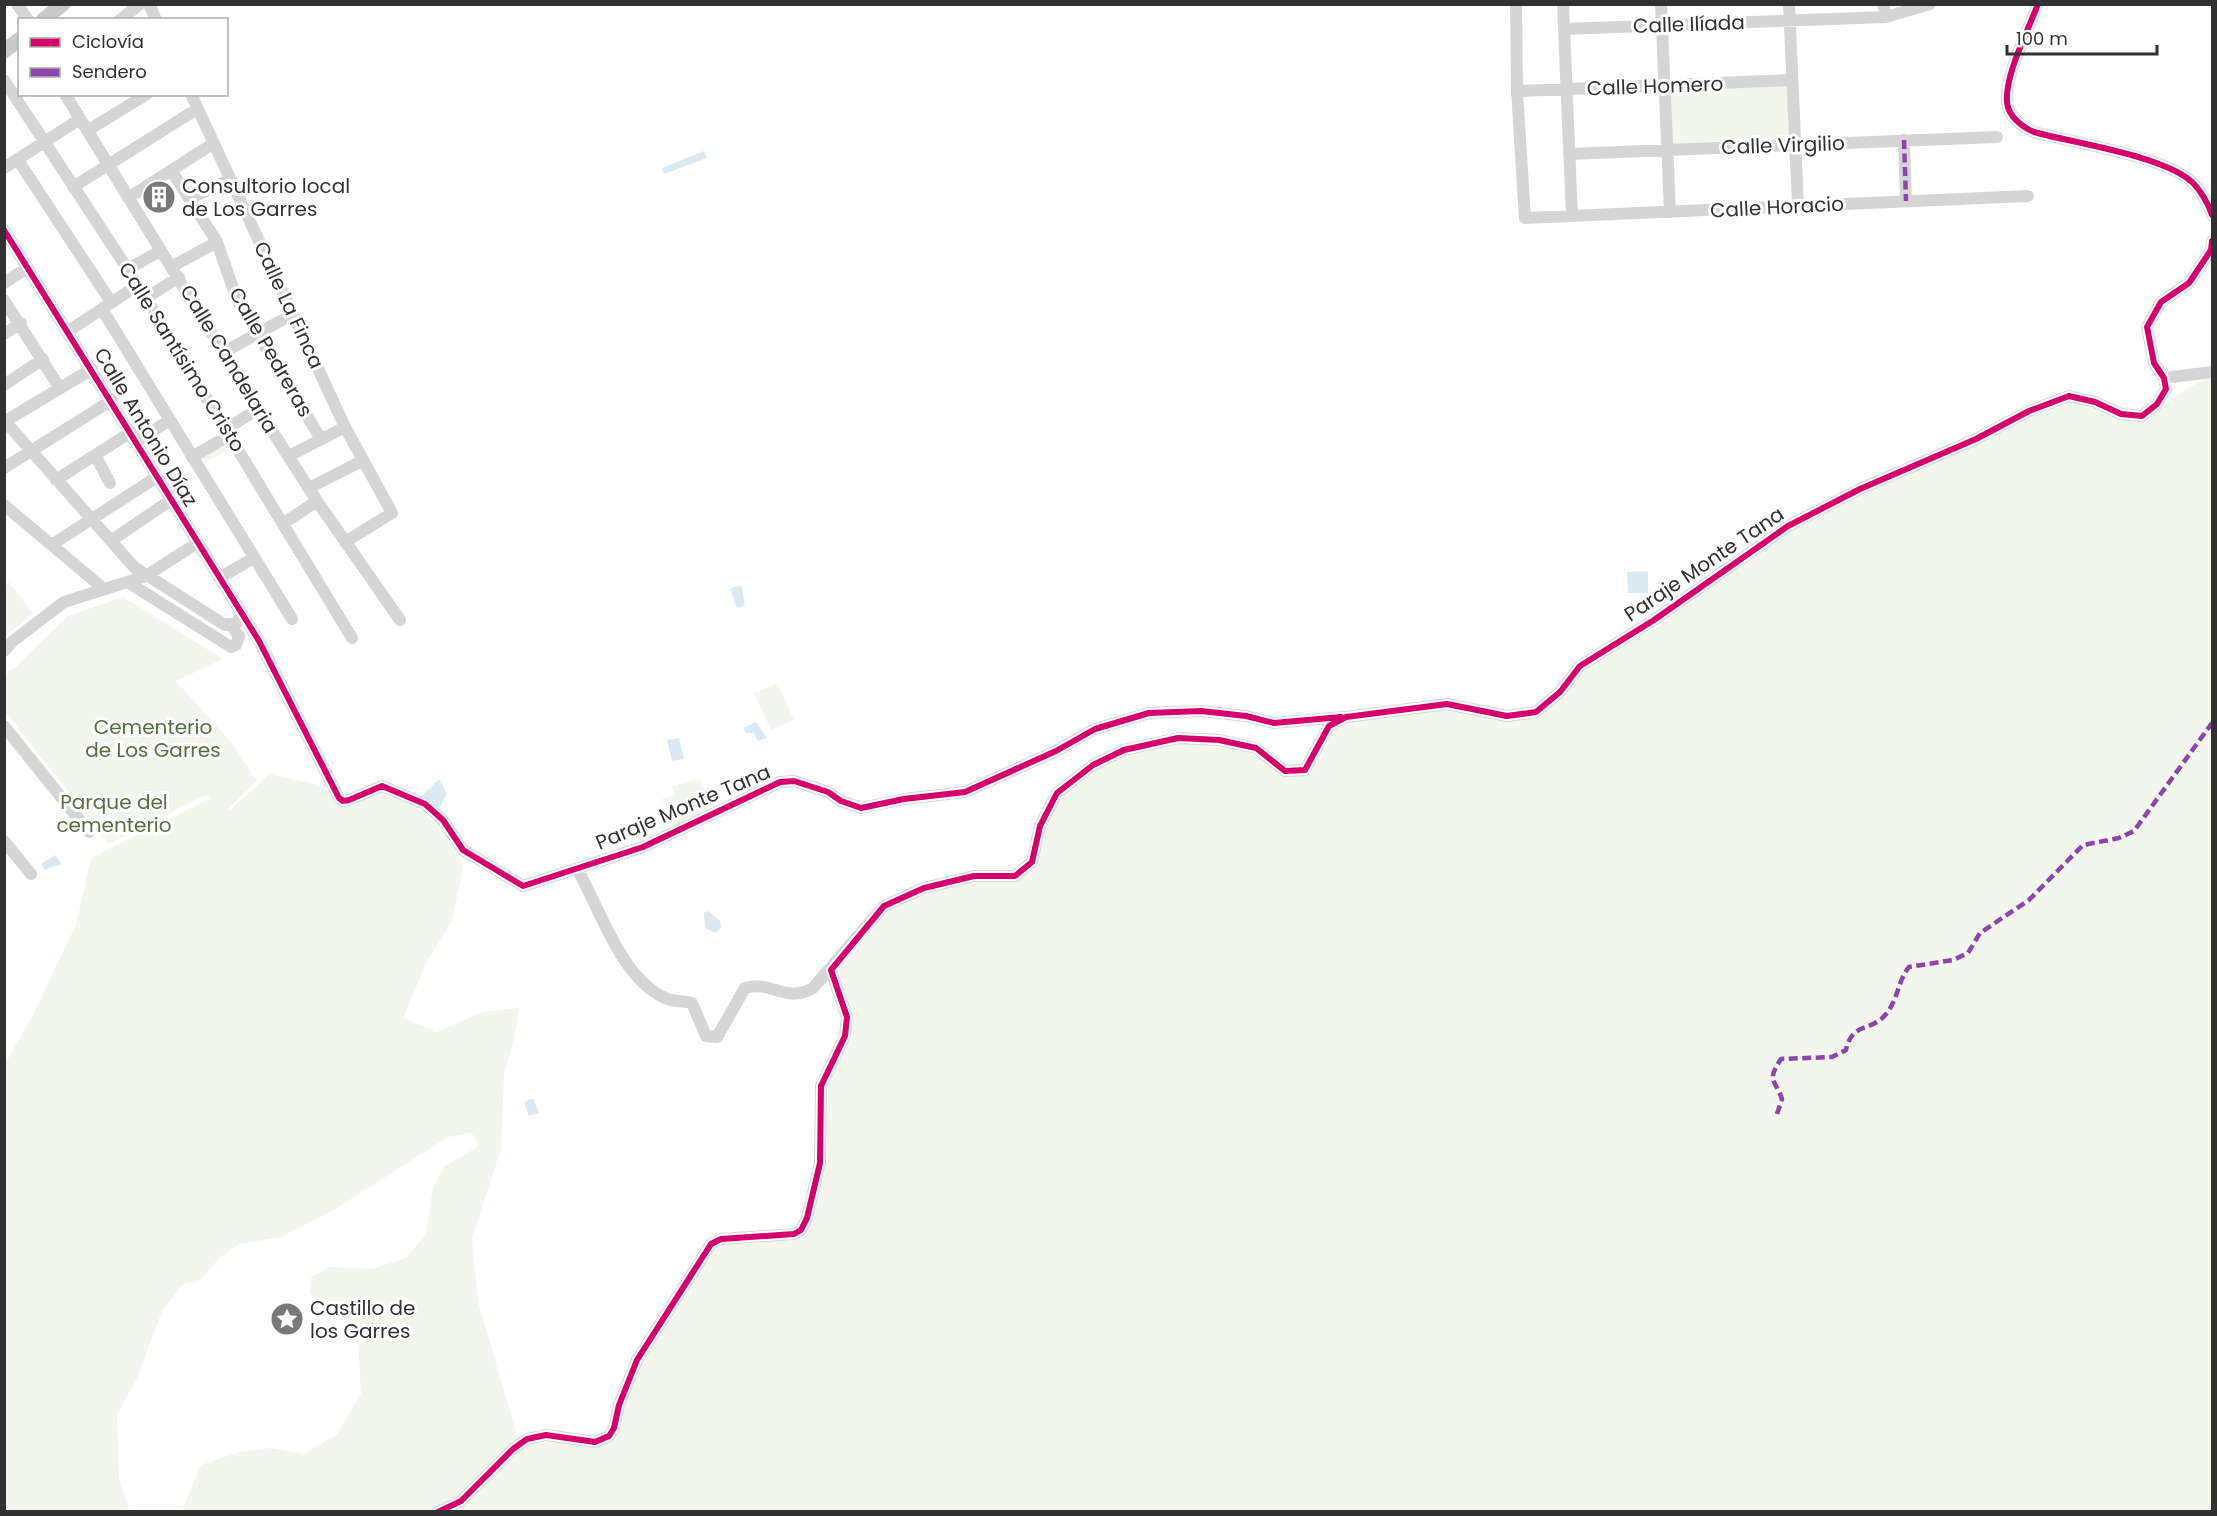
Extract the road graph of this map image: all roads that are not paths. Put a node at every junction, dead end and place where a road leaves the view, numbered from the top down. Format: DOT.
graph roads {
  1 [pos="17,4"];
  2 [pos="63,4"];
  3 [pos="140,4"];
  4 [pos="148,4"];
  5 [pos="1516,4"];
  6 [pos="1563,4"];
  7 [pos="1661,4"];
  8 [pos="1789,4"];
  9 [pos="1930,4"];
  10 [pos="2037,4"];
  11 [pos="1885,10"];
  12 [pos="27,18"];
  13 [pos="46,18"];
  14 [pos="122,18"];
  15 [pos="155,18"];
  16 [pos="1790,20"];
  17 [pos="1661,26"];
  18 [pos="1564,29"];
  19 [pos="18,40"];
  20 [pos="4,51"];
  21 [pos="4,80"];
  22 [pos="1792,80"];
  23 [pos="1664,85"];
  24 [pos="1566,89"];
  25 [pos="1517,92"];
  26 [pos="18,95"];
  27 [pos="19,96"];
  28 [pos="144,96"];
  29 [pos="191,96"];
  30 [pos="71,97"];
  31 [pos="4,106"];
  32 [pos="197,109"];
  33 [pos="80,119"];
  34 [pos="87,131"];
  35 [pos="1997,137"];
  36 [pos="1904,140"];
  37 [pos="44,141"];
  38 [pos="214,143"];
  39 [pos="1796,145"];
  40 [pos="1667,150"];
  41 [pos="1569,154"];
  42 [pos="18,160"];
  43 [pos="107,163"];
  44 [pos="4,168"];
  45 [pos="171,170"];
  46 [pos="231,179"];
  47 [pos="73,187"];
  48 [pos="2028,196"];
  49 [pos="128,198"];
  50 [pos="191,198"];
  51 [pos="1906,201"];
  52 [pos="1798,206"];
  53 [pos="1670,212"];
  54 [pos="2212,215"];
  55 [pos="1572,216"];
  56 [pos="4,230"];
  57 [pos="217,242"];
  58 [pos="2212,242"];
  59 [pos="160,251"];
  60 [pos="27,268"];
  61 [pos="128,269"];
  62 [pos="175,272"];
  63 [pos="4,283"];
  64 [pos="138,285"];
  65 [pos="146,298"];
  66 [pos="4,300"];
  67 [pos="107,306"];
  68 [pos="292,314"];
  69 [pos="21,323"];
  70 [pos="67,332"];
  71 [pos="256,332"];
  72 [pos="4,334"];
  73 [pos="224,352"];
  74 [pos="43,358"];
  75 [pos="92,369"];
  76 [pos="2212,372"];
  77 [pos="2164,378"];
  78 [pos="4,385"];
  79 [pos="59,387"];
  80 [pos="112,400"];
  81 [pos="258,409"];
  82 [pos="170,420"];
  83 [pos="5,421"];
  84 [pos="345,427"];
  85 [pos="228,432"];
  86 [pos="134,437"];
  87 [pos="321,439"];
  88 [pos="31,450"];
  89 [pos="95,455"];
  90 [pos="289,456"];
  91 [pos="192,457"];
  92 [pos="362,461"];
  93 [pos="4,468"];
  94 [pos="157,477"];
  95 [pos="56,480"];
  96 [pos="110,483"];
  97 [pos="309,488"];
  98 [pos="171,500"];
  99 [pos="317,501"];
  100 [pos="4,505"];
  101 [pos="92,518"];
  102 [pos="284,523"];
  103 [pos="112,540"];
  104 [pos="345,542"];
  105 [pos="197,543"];
  106 [pos="53,544"];
  107 [pos="254,558"];
  108 [pos="146,576"];
  109 [pos="219,578"];
  110 [pos="129,583"];
  111 [pos="104,589"];
  112 [pos="241,613"];
  113 [pos="292,619"];
  114 [pos="400,620"];
  115 [pos="231,625"];
  116 [pos="256,638"];
  117 [pos="352,639"];
  118 [pos="239,642"];
  119 [pos="4,651"];
  120 [pos="1346,717"];
  121 [pos="4,726"];
  122 [pos="339,798"];
  123 [pos="89,832"];
  124 [pos="4,841"];
  125 [pos="578,869"];
  126 [pos="31,874"];
  127 [pos="831,970"];
  128 [pos="438,1512"];
  1 -- 12 [label="street"];
  2 -- 13 [label="main road"];
  3 -- 14 [label="street"];
  4 -- 15 [label="street"];
  5 -- 25 [label="street"];
  6 -- 18 [label="street"];
  7 -- 17 [label="street"];
  8 -- 16 [label="street"];
  9 -- 11 [label="street, Calle Ilíada"];
  10 -- 54 [label="street"];
  11 -- 16 [label="street, Calle Ilíada"];
  16 -- 17 [label="street, Calle Ilíada"];
  16 -- 22 [label="street"];
  17 -- 18 [label="street, Calle Ilíada"];
  17 -- 23 [label="street"];
  18 -- 24 [label="street"];
  19 -- 20 [label="main road"];
  21 -- 26 [label="street, Calle Santísimo Cristo"];
  22 -- 23 [label="street, Calle Homero"];
  22 -- 39 [label="street"];
  23 -- 24 [label="street, Calle Homero"];
  23 -- 40 [label="street"];
  24 -- 25 [label="street, Calle Homero"];
  24 -- 41 [label="street"];
  25 -- 55 [label="street, Calle Horacio"];
  27 -- 31 [label="street"];
  27 -- 37 [label="street, Calle Santísimo Cristo"];
  28 -- 34 [label="street"];
  29 -- 32 [label="street, Calle La Finca"];
  30 -- 33 [label="street, Calle Candelaria"];
  32 -- 38 [label="street, Calle La Finca"];
  32 -- 43 [label="street"];
  33 -- 34 [label="street, Calle Candelaria"];
  33 -- 37 [label="street"];
  34 -- 43 [label="street, Calle Candelaria"];
  35 -- 36 [label="street, Calle Virgilio"];
  36 -- 39 [label="street, Calle Virgilio"];
  36 -- 51 [label="street"];
  37 -- 42 [label="street"];
  37 -- 47 [label="street, Calle Santísimo Cristo"];
  38 -- 45 [label="street"];
  38 -- 46 [label="street, Calle La Finca"];
  39 -- 40 [label="street, Calle Virgilio"];
  39 -- 52 [label="street"];
  40 -- 41 [label="street, Calle Virgilio"];
  40 -- 53 [label="street"];
  41 -- 55 [label="street"];
  42 -- 44 [label="street"];
  42 -- 67 [label="street"];
  43 -- 47 [label="street"];
  43 -- 49 [label="street, Calle Candelaria"];
  45 -- 49 [label="street"];
  45 -- 50 [label="street, Calle Pedreras"];
  46 -- 50 [label="street"];
  46 -- 68 [label="street, Calle La Finca"];
  47 -- 61 [label="street, Calle Santísimo Cristo"];
  48 -- 51 [label="street, Calle Horacio"];
  49 -- 59 [label="street, Calle Candelaria"];
  50 -- 57 [label="street, Calle Pedreras"];
  51 -- 52 [label="street, Calle Horacio"];
  52 -- 53 [label="street, Calle Horacio"];
  53 -- 55 [label="street, Calle Horacio"];
  56 -- 60 [label="street, Calle Antonio Díaz"];
  57 -- 62 [label="street"];
  57 -- 71 [label="street, Calle Pedreras"];
  58 -- 77 [label="street"];
  59 -- 61 [label="street"];
  59 -- 62 [label="street, Calle Candelaria"];
  60 -- 63 [label="street"];
  60 -- 70 [label="street, Calle Antonio Díaz"];
  61 -- 64 [label="street, Calle Santísimo Cristo"];
  62 -- 65 [label="street"];
  62 -- 73 [label="street, Calle Candelaria"];
  64 -- 65 [label="street, Calle Santísimo Cristo"];
  64 -- 67 [label="street"];
  65 -- 85 [label="street, Calle Santísimo Cristo"];
  66 -- 69 [label="street"];
  67 -- 70 [label="street"];
  67 -- 82 [label="street"];
  68 -- 71 [label="street"];
  68 -- 84 [label="street, Calle La Finca"];
  69 -- 72 [label="street"];
  69 -- 74 [label="street"];
  70 -- 75 [label="street, Calle Antonio Díaz"];
  71 -- 73 [label="street"];
  71 -- 87 [label="street, Calle Pedreras"];
  73 -- 81 [label="street, Calle Candelaria"];
  74 -- 78 [label="street"];
  74 -- 79 [label="street"];
  75 -- 79 [label="street"];
  75 -- 80 [label="street, Calle Antonio Díaz"];
  76 -- 77 [label="street"];
  77 -- 120 [label="street, Paraje Monte Tana"];
  79 -- 83 [label="street"];
  80 -- 86 [label="street, Calle Antonio Díaz"];
  80 -- 88 [label="street"];
  81 -- 85 [label="street"];
  81 -- 90 [label="street, Calle Candelaria"];
  82 -- 86 [label="street"];
  82 -- 91 [label="street"];
  83 -- 88 [label="street"];
  84 -- 87 [label="street"];
  84 -- 92 [label="street, Calle La Finca"];
  85 -- 91 [label="street"];
  85 -- 102 [label="street, Calle Santísimo Cristo"];
  86 -- 89 [label="street"];
  86 -- 94 [label="street, Calle Antonio Díaz"];
  87 -- 90 [label="street"];
  88 -- 93 [label="street"];
  88 -- 95 [label="street"];
  89 -- 95 [label="street"];
  89 -- 96 [label="street"];
  90 -- 97 [label="street, Calle Candelaria"];
  91 -- 107 [label="street"];
  92 -- 97 [label="street"];
  92 -- 104 [label="street, Calle La Finca"];
  94 -- 98 [label="street, Calle Antonio Díaz"];
  94 -- 101 [label="street"];
  95 -- 101 [label="street"];
  97 -- 99 [label="street, Calle Candelaria"];
  98 -- 103 [label="street"];
  98 -- 105 [label="street, Calle Antonio Díaz"];
  99 -- 102 [label="street"];
  99 -- 104 [label="street, Calle Candelaria"];
  100 -- 106 [label="street"];
  101 -- 103 [label="street"];
  101 -- 106 [label="street"];
  102 -- 117 [label="street, Calle Santísimo Cristo"];
  103 -- 108 [label="street"];
  104 -- 114 [label="street, Calle Candelaria"];
  105 -- 108 [label="street"];
  105 -- 109 [label="street, Calle Antonio Díaz"];
  106 -- 111 [label="street"];
  107 -- 109 [label="street"];
  107 -- 113 [label="street"];
  108 -- 110 [label="street"];
  108 -- 115 [label="street"];
  109 -- 112 [label="street, Calle Antonio Díaz"];
  110 -- 111 [label="street"];
  110 -- 118 [label="street"];
  111 -- 119 [label="street"];
  112 -- 115 [label="street"];
  112 -- 116 [label="street, Calle Antonio Díaz"];
  115 -- 118 [label="street"];
  116 -- 118 [label="street"];
  116 -- 122 [label="street, Calle Antonio Díaz"];
  120 -- 125 [label="street, Paraje Monte Tana"];
  120 -- 127 [label="street, Paraje Monte Tana"];
  121 -- 123 [label="street"];
  122 -- 125 [label="street, Paraje Monte Tana"];
  124 -- 126 [label="street"];
  125 -- 127 [label="street, Paraje Monte Tana"];
  127 -- 128 [label="street"];
}
